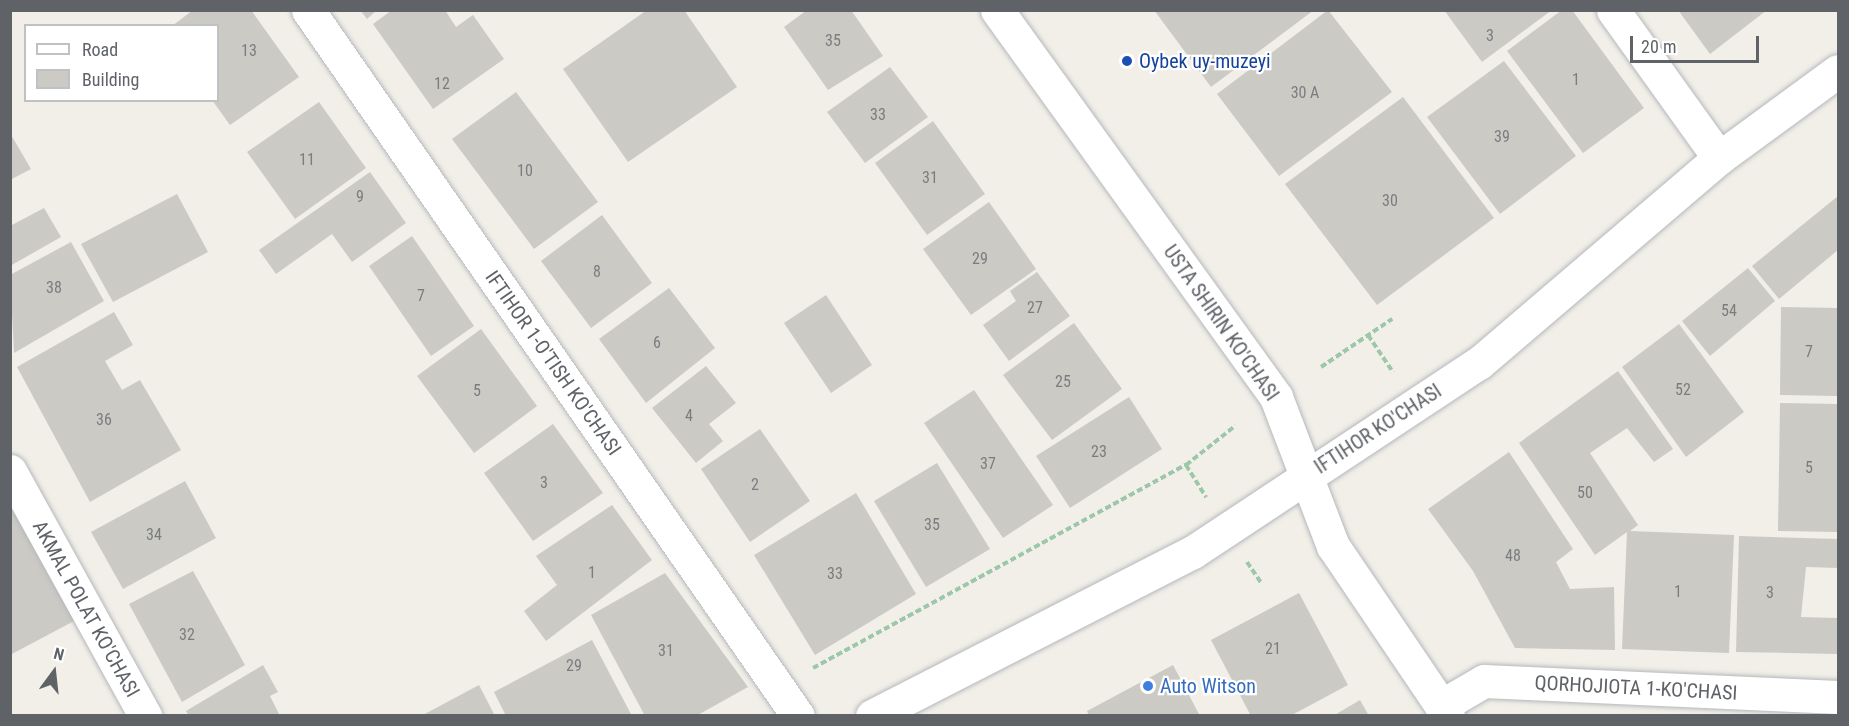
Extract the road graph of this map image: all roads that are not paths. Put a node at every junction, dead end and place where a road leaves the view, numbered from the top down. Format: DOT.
graph roads {
  1 [pos="308,10"];
  2 [pos="997,10"];
  3 [pos="1613,10"];
  4 [pos="1839,72"];
  5 [pos="1719,158"];
  6 [pos="10,471"];
  7 [pos="1306,476"];
  8 [pos="1839,697"];
  9 [pos="1444,711"];
  10 [pos="145,716"];
  11 [pos="798,716"];
  12 [pos="872,716"];
  1 -- 11 [label="street, IFTIHOR 1-O'TISH KO'CHASI"];
  2 -- 7 [label="street, USTA SHIRIN KO'CHASI"];
  3 -- 5 [label="street"];
  4 -- 5 [label="street, IFTIHOR KO'CHASI"];
  5 -- 7 [label="street, IFTIHOR KO'CHASI"];
  6 -- 10 [label="street, AKMAL POLAT KO'CHASI"];
  7 -- 9 [label="street, USTA SHIRIN KO'CHASI"];
  7 -- 12 [label="street, IFTIHOR KO'CHASI"];
  8 -- 9 [label="street, QORHOJIOTA 1-KO'CHASI"];
}
